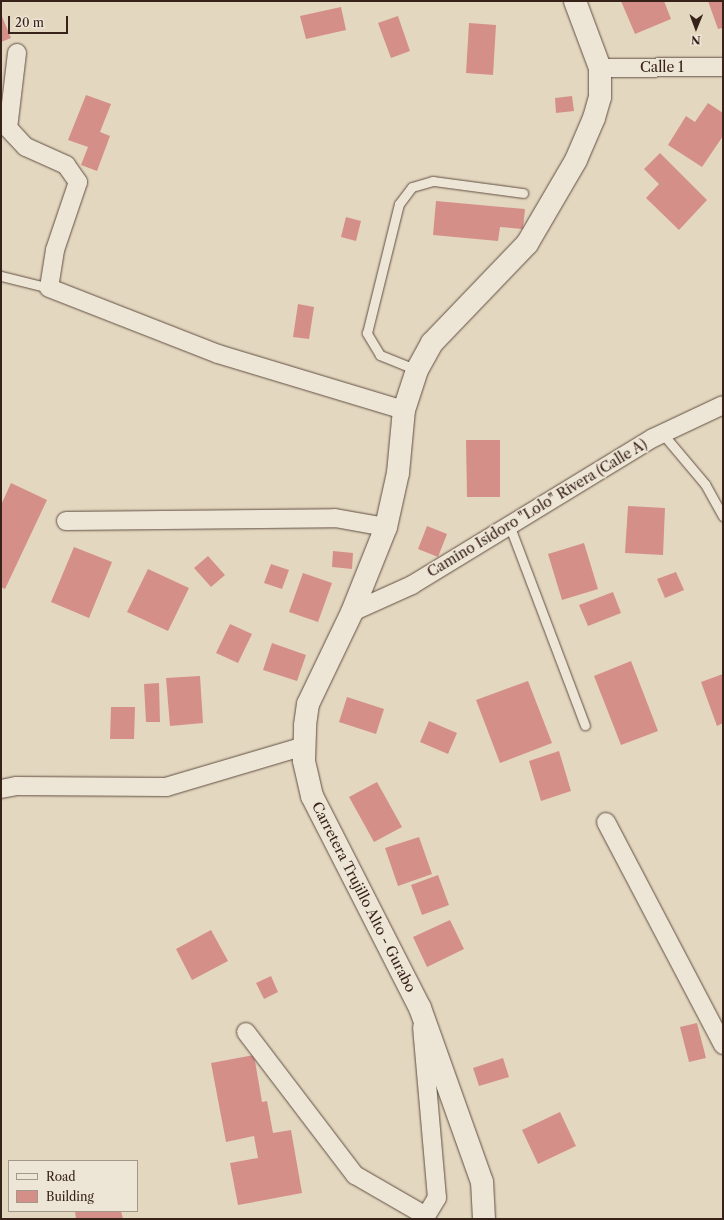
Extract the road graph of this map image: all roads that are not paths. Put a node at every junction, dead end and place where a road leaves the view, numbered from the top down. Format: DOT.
graph roads {
  1 [pos="576,1"];
  2 [pos="17,53"];
  3 [pos="723,67"];
  4 [pos="600,68"];
  5 [pos="523,193"];
  6 [pos="1,276"];
  7 [pos="49,288"];
  8 [pos="417,370"];
  9 [pos="723,405"];
  10 [pos="404,410"];
  11 [pos="662,433"];
  12 [pos="723,516"];
  13 [pos="66,521"];
  14 [pos="386,527"];
  15 [pos="510,527"];
  16 [pos="352,612"];
  17 [pos="585,725"];
  18 [pos="304,746"];
  19 [pos="1,789"];
  20 [pos="606,822"];
  21 [pos="420,1008"];
  22 [pos="246,1032"];
  23 [pos="723,1046"];
  24 [pos="484,1219"];
  1 -- 4 [label="main road, Carretera Trujillo Alto - Gurabo"];
  2 -- 7 [label="street"];
  3 -- 4 [label="street, Calle 1"];
  4 -- 8 [label="main road, Carretera Trujillo Alto - Gurabo"];
  5 -- 8 [label="lane"];
  6 -- 7 [label="lane"];
  7 -- 10 [label="street"];
  8 -- 10 [label="main road, Carretera Trujillo Alto - Gurabo"];
  9 -- 11 [label="street, Camino Isidoro \"Lolo\" Rivera (Calle A)"];
  10 -- 14 [label="main road, Carretera Trujillo Alto - Gurabo"];
  11 -- 12 [label="lane"];
  11 -- 15 [label="street, Camino Isidoro \"Lolo\" Rivera (Calle A)"];
  13 -- 14 [label="street"];
  14 -- 16 [label="main road, Carretera Trujillo Alto - Gurabo"];
  15 -- 16 [label="street, Camino Isidoro \"Lolo\" Rivera (Calle A)"];
  15 -- 17 [label="lane"];
  16 -- 18 [label="main road, Carretera Trujillo Alto - Gurabo"];
  18 -- 19 [label="street"];
  18 -- 21 [label="main road, Carretera Trujillo Alto - Gurabo"];
  20 -- 23 [label="street"];
  21 -- 22 [label="street"];
  21 -- 24 [label="main road, Carretera Trujillo Alto - Gurabo"];
}
